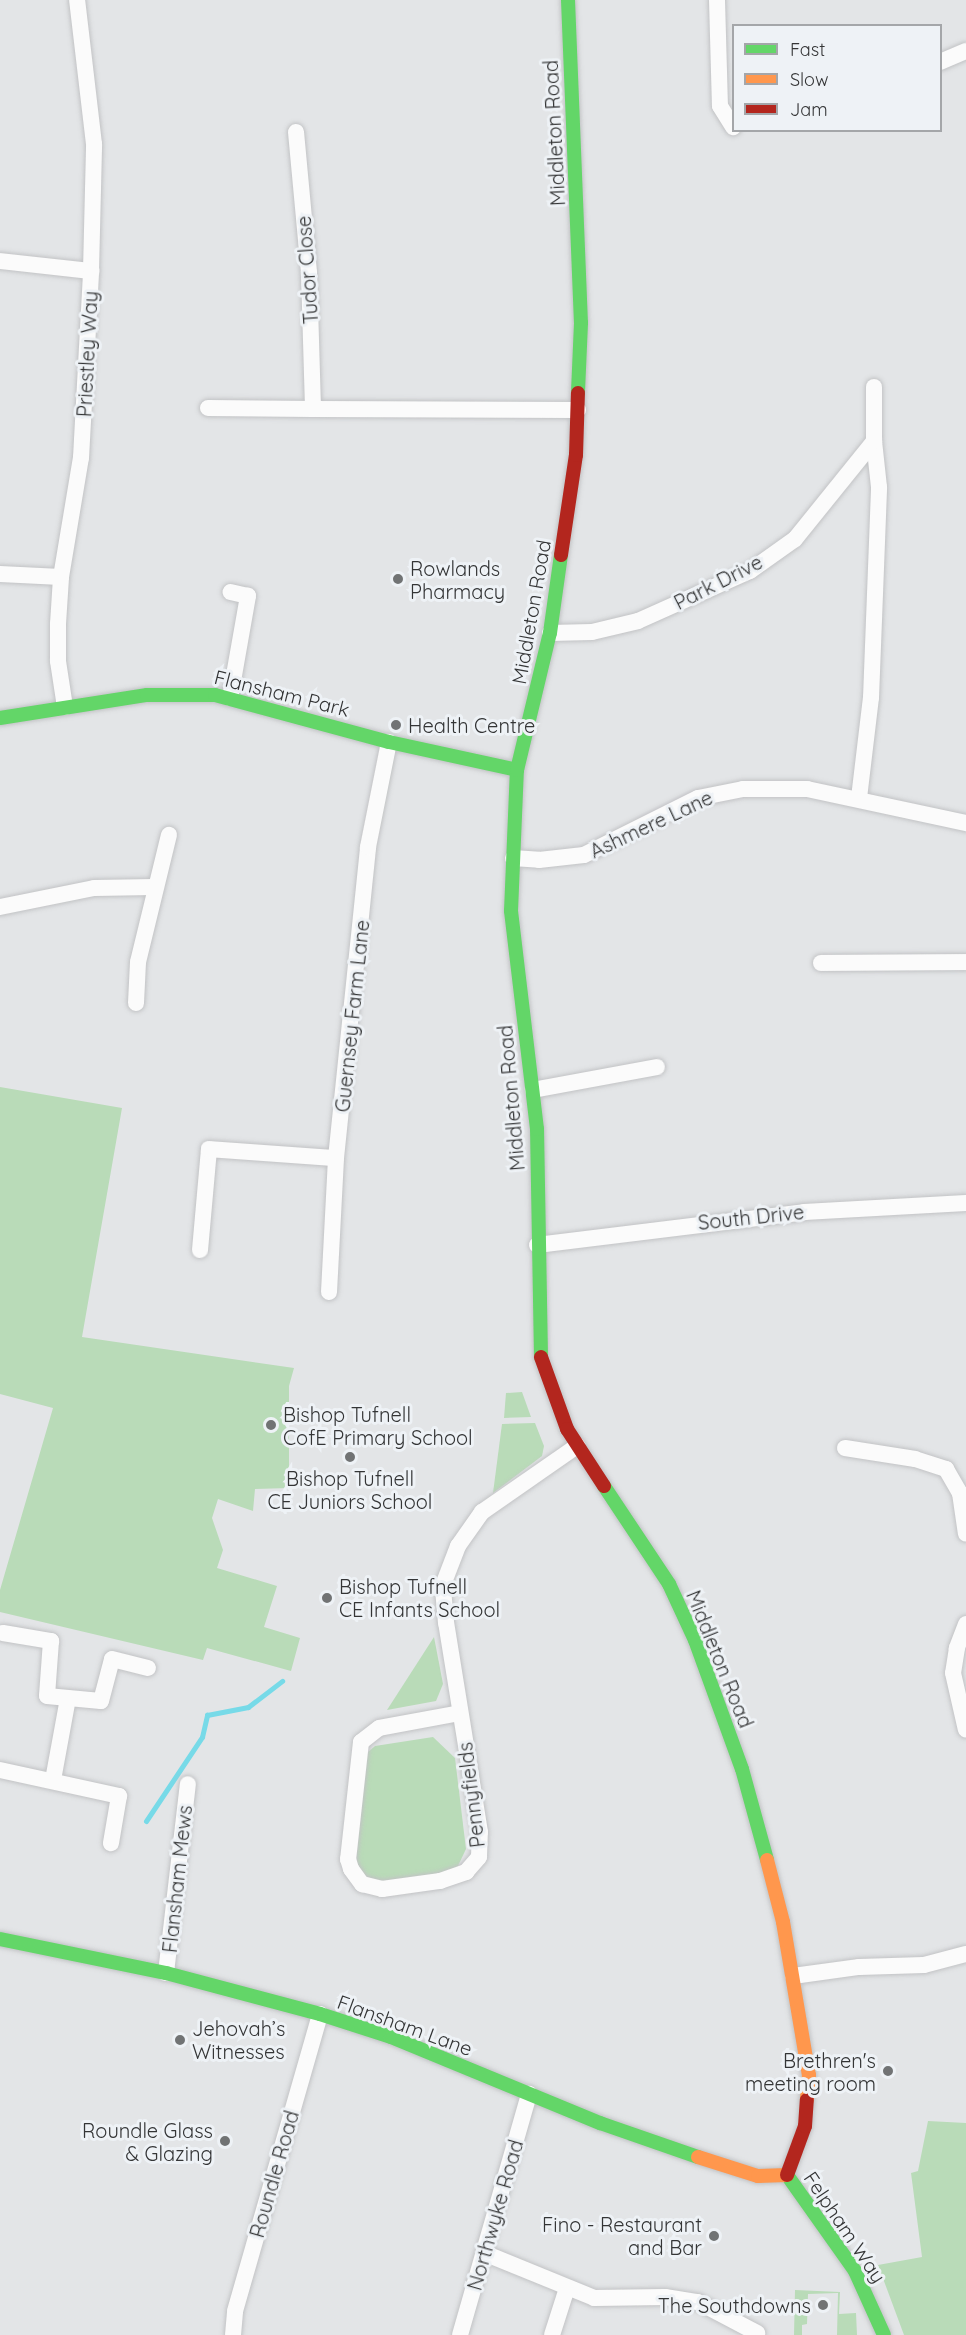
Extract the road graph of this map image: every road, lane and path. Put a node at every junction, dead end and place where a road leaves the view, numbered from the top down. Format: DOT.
graph roads {
  1 [pos="77,0"];
  2 [pos="568,0"];
  3 [pos="717,0"];
  4 [pos="966,51"];
  5 [pos="942,61"];
  6 [pos="732,125"];
  7 [pos="296,132"];
  8 [pos="0,261"];
  9 [pos="92,271"];
  10 [pos="874,387"];
  11 [pos="208,408"];
  12 [pos="313,409"];
  13 [pos="578,410"];
  14 [pos="874,441"];
  15 [pos="0,574"];
  16 [pos="61,577"];
  17 [pos="230,592"];
  18 [pos="550,633"];
  19 [pos="230,698"];
  20 [pos="65,706"];
  21 [pos="0,718"];
  22 [pos="389,742"];
  23 [pos="517,770"];
  24 [pos="859,798"];
  25 [pos="966,823"];
  26 [pos="169,835"];
  27 [pos="513,858"];
  28 [pos="154,887"];
  29 [pos="0,907"];
  30 [pos="966,962"];
  31 [pos="821,963"];
  32 [pos="136,1003"];
  33 [pos="657,1067"];
  34 [pos="533,1090"];
  35 [pos="336,1158"];
  36 [pos="966,1203"];
  37 [pos="537,1245"];
  38 [pos="200,1250"];
  39 [pos="329,1292"];
  40 [pos="577,1446"];
  41 [pos="845,1448"];
  42 [pos="966,1534"];
  43 [pos="966,1624"];
  44 [pos="3,1633"];
  45 [pos="148,1668"];
  46 [pos="68,1698"];
  47 [pos="460,1713"];
  48 [pos="966,1730"];
  49 [pos="0,1770"];
  50 [pos="53,1780"];
  51 [pos="188,1784"];
  52 [pos="111,1843"];
  53 [pos="0,1939"];
  54 [pos="966,1954"];
  55 [pos="166,1973"];
  56 [pos="793,1976"];
  57 [pos="320,2014"];
  58 [pos="529,2094"];
  59 [pos="787,2175"];
  60 [pos="484,2253"];
  61 [pos="567,2288"];
  62 [pos="757,2333"];
  63 [pos="233,2335"];
  64 [pos="460,2335"];
  65 [pos="552,2335"];
  66 [pos="884,2335"];
  1 -- 9 [label="street, Priestley Way"];
  2 -- 13 [label="main road, Middleton Road"];
  3 -- 6 [label="street"];
  4 -- 5 [label="street"];
  7 -- 12 [label="street, Tudor Close"];
  8 -- 9 [label="street"];
  9 -- 16 [label="street, Priestley Way"];
  10 -- 14 [label="street"];
  11 -- 12 [label="street"];
  12 -- 13 [label="street"];
  13 -- 18 [label="main road, Middleton Road"];
  14 -- 18 [label="street, Park Drive"];
  14 -- 24 [label="street"];
  15 -- 16 [label="street"];
  16 -- 20 [label="street, Priestley Way"];
  17 -- 19 [label="street"];
  18 -- 23 [label="main road, Middleton Road"];
  19 -- 20 [label="main road, Flansham Park"];
  19 -- 22 [label="main road, Flansham Park"];
  20 -- 21 [label="main road, Flansham Park"];
  22 -- 23 [label="main road, Flansham Park"];
  22 -- 35 [label="street, Guernsey Farm Lane"];
  23 -- 27 [label="main road, Middleton Road"];
  24 -- 25 [label="street, Ashmere Lane"];
  24 -- 27 [label="street, Ashmere Lane"];
  26 -- 28 [label="street"];
  27 -- 34 [label="main road, Middleton Road"];
  28 -- 29 [label="street"];
  28 -- 32 [label="street"];
  30 -- 31 [label="street"];
  33 -- 34 [label="street"];
  34 -- 37 [label="main road, Middleton Road"];
  35 -- 38 [label="street"];
  35 -- 39 [label="street, Guernsey Farm Lane"];
  36 -- 37 [label="street, South Drive"];
  37 -- 40 [label="main road, Middleton Road"];
  40 -- 47 [label="street, Pennyfields"];
  40 -- 56 [label="main road, Middleton Road"];
  41 -- 42 [label="street"];
  43 -- 48 [label="street"];
  44 -- 46 [label="street"];
  45 -- 46 [label="street"];
  46 -- 50 [label="street"];
  47 -- 47 [label="street, Pennyfields"];
  49 -- 50 [label="street"];
  50 -- 52 [label="street"];
  51 -- 55 [label="street, Flansham Mews"];
  53 -- 55 [label="main road, Flansham Lane"];
  54 -- 56 [label="street"];
  55 -- 57 [label="main road, Flansham Lane"];
  56 -- 59 [label="main road, Middleton Road"];
  57 -- 58 [label="main road, Flansham Lane"];
  57 -- 63 [label="street, Roundle Road"];
  58 -- 59 [label="main road, Flansham Lane"];
  58 -- 60 [label="street, Northwyke Road"];
  59 -- 66 [label="main road, Felpham Way"];
  60 -- 61 [label="street"];
  60 -- 64 [label="street, Northwyke Road"];
  61 -- 62 [label="street"];
  61 -- 65 [label="street"];
}
